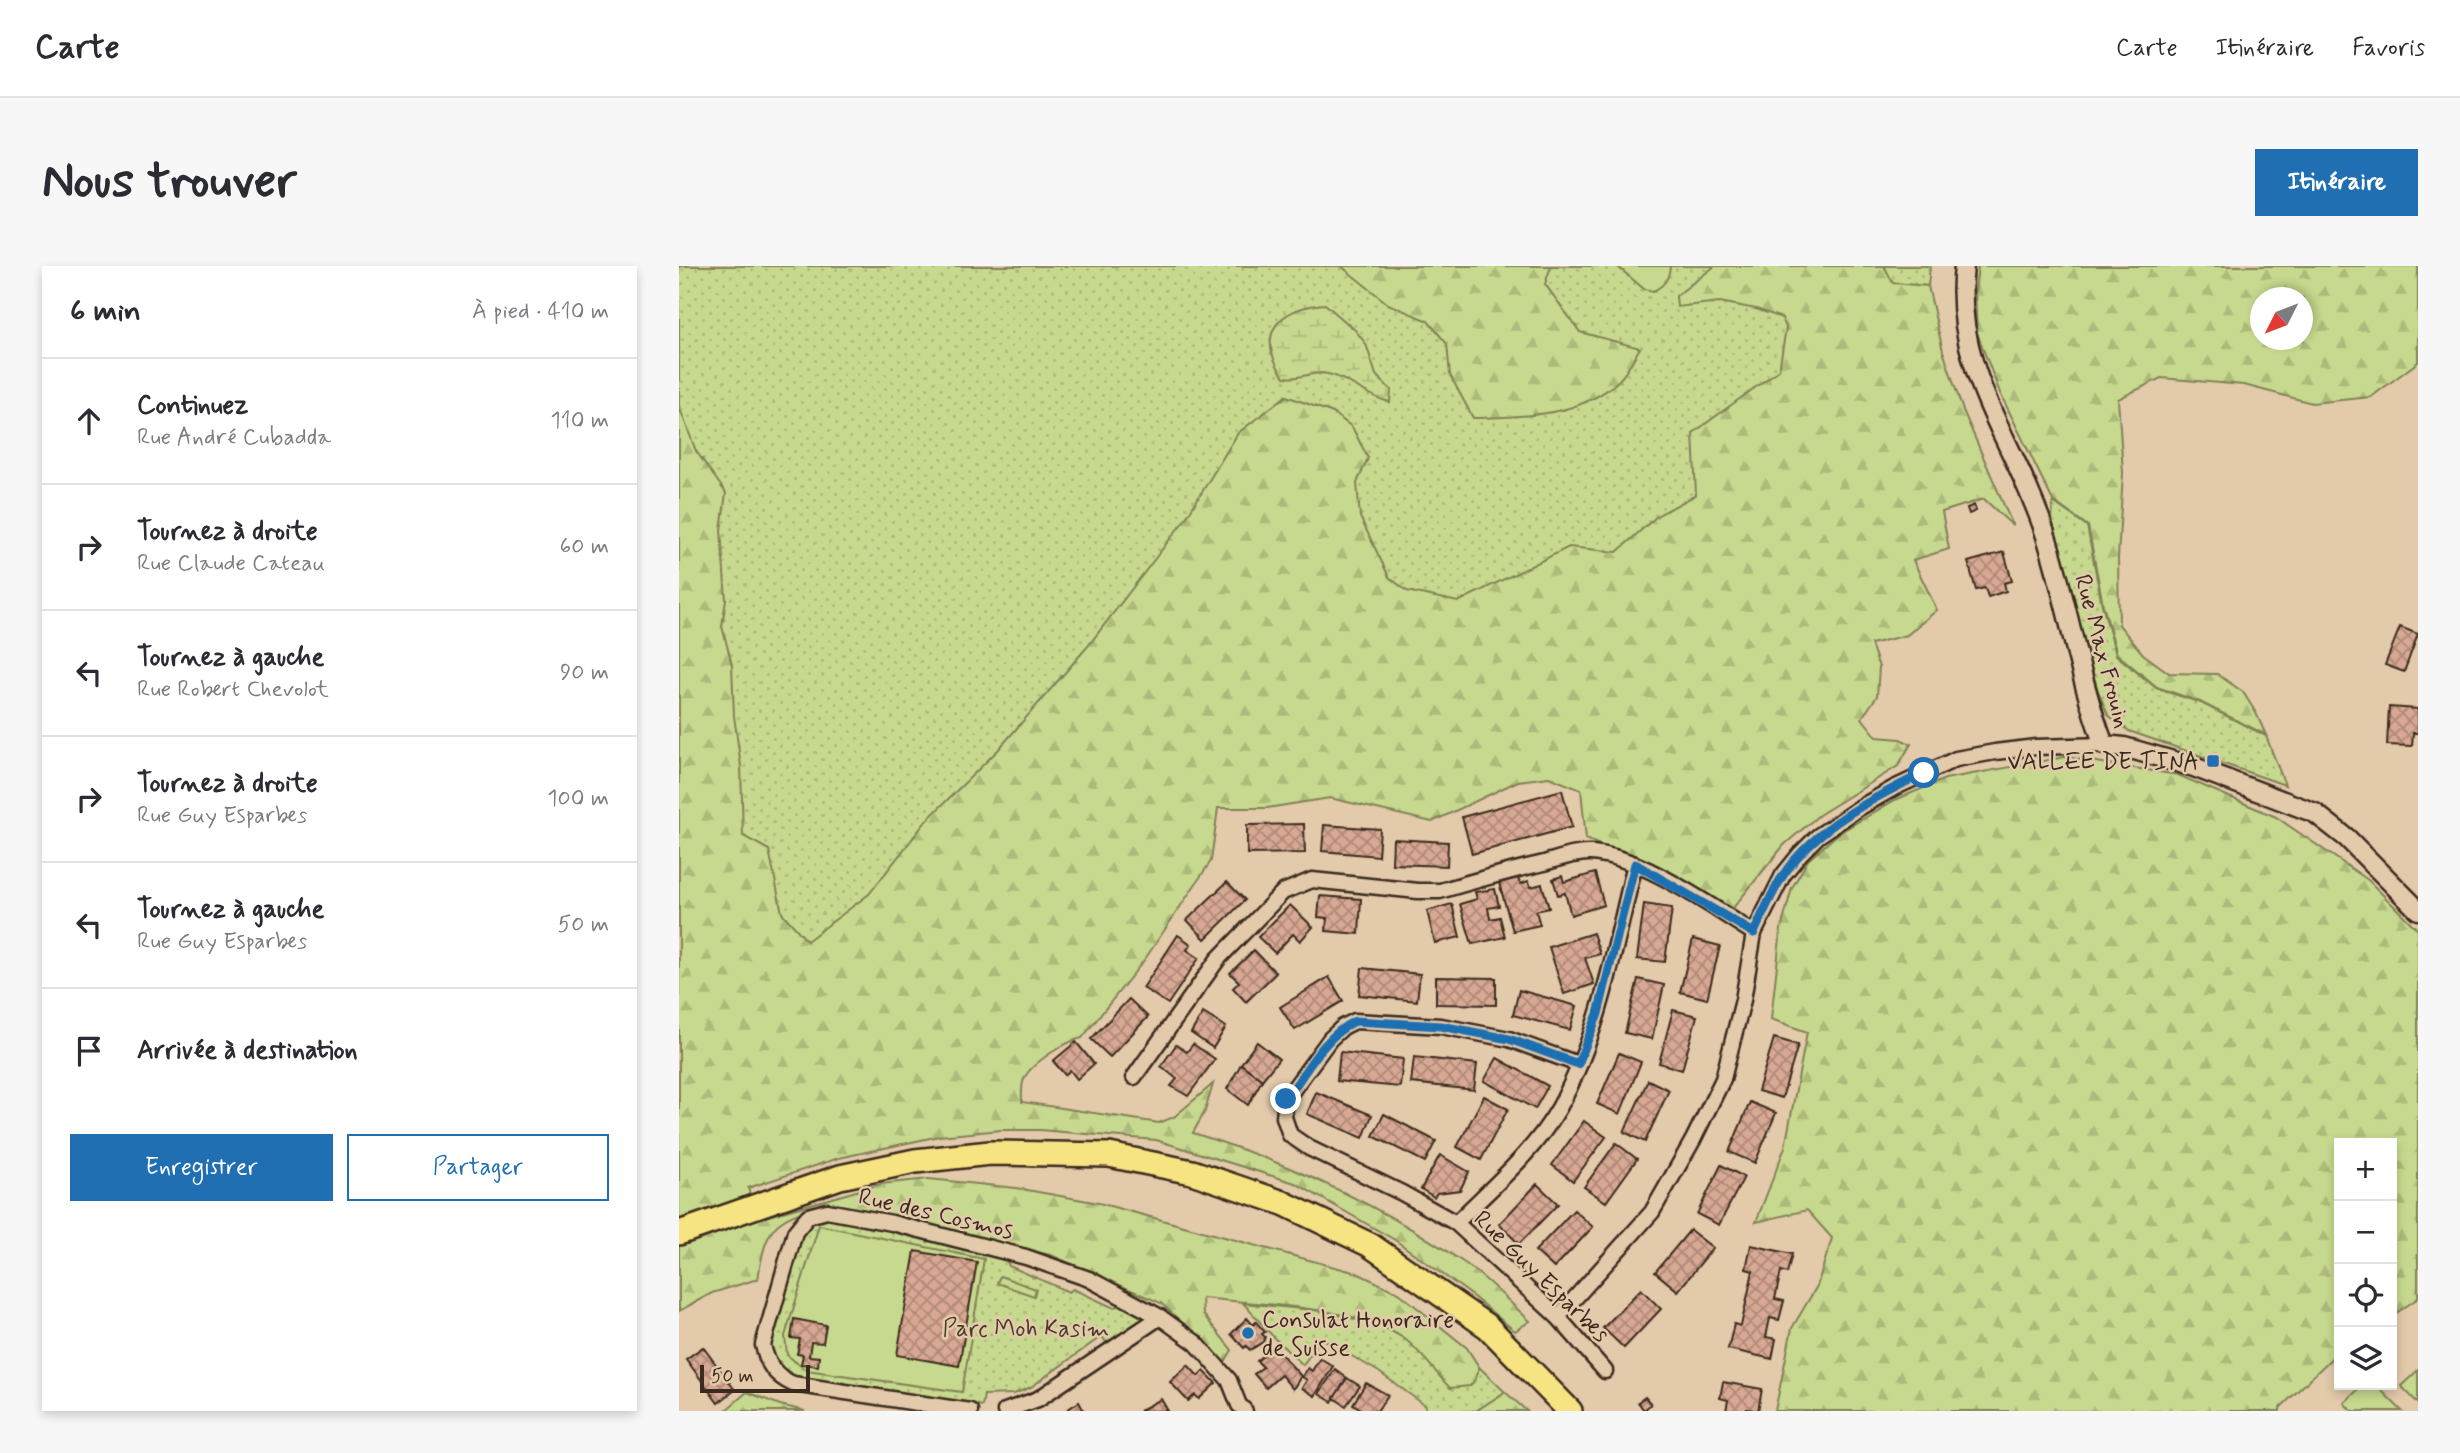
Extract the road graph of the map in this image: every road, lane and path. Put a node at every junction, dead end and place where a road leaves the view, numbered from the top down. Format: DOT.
graph roads {
  1 [pos="1963,266"];
  2 [pos="2104,744"];
  3 [pos="1635,864"];
  4 [pos="2418,910"];
  5 [pos="1754,933"];
  6 [pos="1578,1064"];
  7 [pos="1134,1077"];
  8 [pos="1456,1223"];
  9 [pos="679,1233"];
  10 [pos="1160,1317"];
  11 [pos="1558,1317"];
  12 [pos="1605,1371"];
  13 [pos="970,1411"];
  14 [pos="1005,1411"];
  15 [pos="1245,1411"];
  16 [pos="1570,1411"];
  1 -- 2 [label="street, Rue Max Frouin"];
  2 -- 4 [label="street, Rue Max Frouin"];
  2 -- 5 [label="street"];
  3 -- 5 [label="street"];
  3 -- 6 [label="street"];
  3 -- 7 [label="street"];
  5 -- 11 [label="street"];
  6 -- 8 [label="street"];
  6 -- 8 [label="street, Rue Guy Esparbes"];
  8 -- 11 [label="street, Rue Guy Esparbes"];
  9 -- 16 [label="main road"];
  10 -- 13 [label="street, Rue des Cosmos"];
  10 -- 14 [label="street"];
  10 -- 15 [label="street, Rue des Cosmos"];
  11 -- 12 [label="street, Rue Guy Esparbes"];
}
